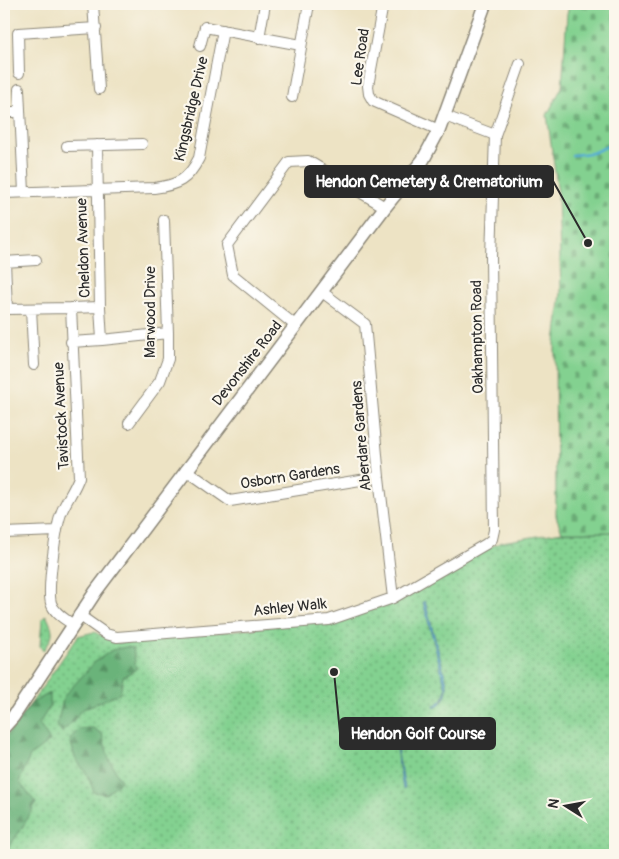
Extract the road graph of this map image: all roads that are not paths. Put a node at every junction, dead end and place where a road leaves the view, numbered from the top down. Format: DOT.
graph roads {
  1 [pos="94,4"];
  2 [pos="265,4"];
  3 [pos="309,4"];
  4 [pos="383,4"];
  5 [pos="484,4"];
  6 [pos="96,28"];
  7 [pos="223,30"];
  8 [pos="260,38"];
  9 [pos="301,45"];
  10 [pos="200,46"];
  11 [pos="520,64"];
  12 [pos="19,73"];
  13 [pos="20,89"];
  14 [pos="99,89"];
  15 [pos="292,97"];
  16 [pos="4,112"];
  17 [pos="20,112"];
  18 [pos="445,116"];
  19 [pos="439,130"];
  20 [pos="495,135"];
  21 [pos="142,144"];
  22 [pos="67,146"];
  23 [pos="97,146"];
  24 [pos="97,189"];
  25 [pos="4,192"];
  26 [pos="24,192"];
  27 [pos="385,207"];
  28 [pos="164,220"];
  29 [pos="36,260"];
  30 [pos="4,262"];
  31 [pos="322,292"];
  32 [pos="100,307"];
  33 [pos="70,308"];
  34 [pos="31,309"];
  35 [pos="296,326"];
  36 [pos="168,333"];
  37 [pos="102,340"];
  38 [pos="71,342"];
  39 [pos="34,366"];
  40 [pos="129,423"];
  41 [pos="186,470"];
  42 [pos="379,477"];
  43 [pos="56,531"];
  44 [pos="4,533"];
  45 [pos="492,539"];
  46 [pos="393,598"];
  47 [pos="76,620"];
  48 [pos="4,727"];
  1 -- 6 [label="street"];
  2 -- 8 [label="street"];
  3 -- 9 [label="street"];
  4 -- 19 [label="street, Lee Road"];
  5 -- 18 [label="street, Devonshire Road"];
  6 -- 12 [label="street"];
  6 -- 14 [label="street"];
  7 -- 8 [label="street"];
  7 -- 10 [label="street"];
  7 -- 24 [label="street, Kingsbridge Drive"];
  8 -- 9 [label="street"];
  9 -- 15 [label="street"];
  11 -- 20 [label="street, Oakhampton Road"];
  13 -- 17 [label="street"];
  16 -- 17 [label="street"];
  17 -- 26 [label="street"];
  18 -- 19 [label="street, Devonshire Road"];
  18 -- 20 [label="street"];
  19 -- 27 [label="street, Devonshire Road"];
  20 -- 45 [label="street, Oakhampton Road"];
  21 -- 23 [label="street"];
  22 -- 23 [label="street"];
  23 -- 24 [label="street, Cheldon Avenue"];
  24 -- 26 [label="street, Kingsbridge Drive"];
  24 -- 32 [label="street, Cheldon Avenue"];
  25 -- 26 [label="street, Kingsbridge Drive"];
  27 -- 31 [label="street, Devonshire Road"];
  27 -- 35 [label="street"];
  28 -- 36 [label="street, Marwood Drive"];
  29 -- 30 [label="street"];
  30 -- 34 [label="street"];
  31 -- 35 [label="street, Devonshire Road"];
  31 -- 42 [label="street, Aberdare Gardens"];
  32 -- 33 [label="street"];
  32 -- 37 [label="street, Cheldon Avenue"];
  33 -- 34 [label="street"];
  33 -- 38 [label="street, Tavistock Avenue"];
  34 -- 39 [label="street"];
  35 -- 41 [label="street, Devonshire Road"];
  36 -- 37 [label="street"];
  36 -- 40 [label="street, Marwood Drive"];
  37 -- 38 [label="street"];
  38 -- 43 [label="street, Tavistock Avenue"];
  41 -- 42 [label="street, Osborn Gardens"];
  41 -- 47 [label="street, Devonshire Road"];
  42 -- 46 [label="street, Aberdare Gardens"];
  43 -- 44 [label="street"];
  43 -- 47 [label="street, Tavistock Avenue"];
  45 -- 46 [label="street, Ashley Walk"];
  46 -- 47 [label="street, Ashley Walk"];
  47 -- 48 [label="street, Devonshire Road"];
}
